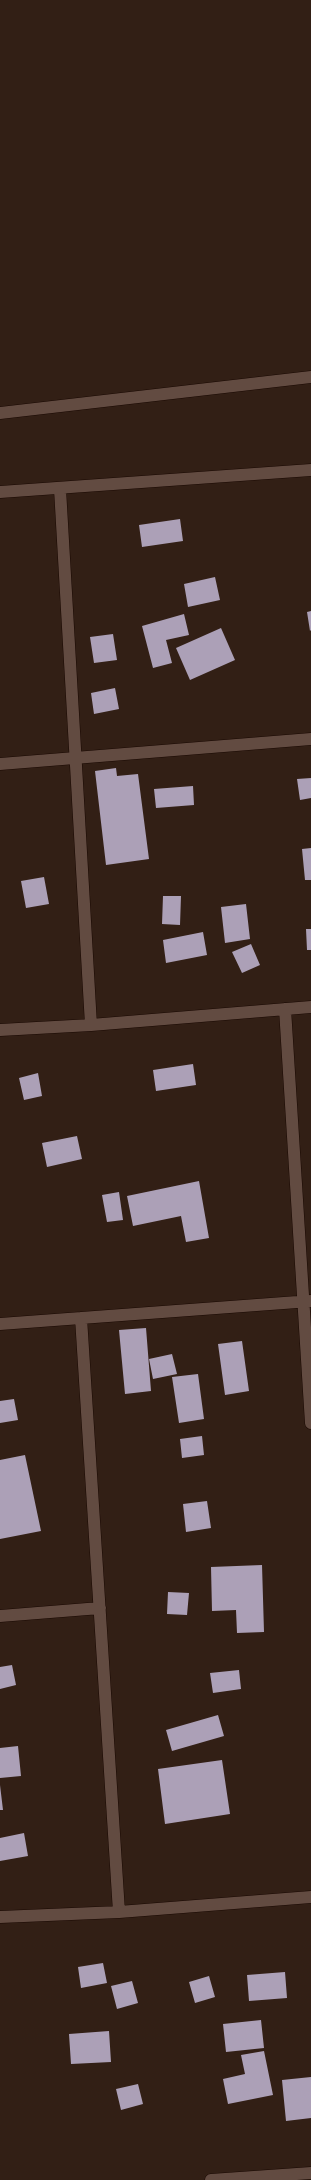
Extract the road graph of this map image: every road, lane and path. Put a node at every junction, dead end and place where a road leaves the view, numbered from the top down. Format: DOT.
graph roads {
  1 [pos="311,378"];
  2 [pos="0,414"];
  3 [pos="311,470"];
  4 [pos="60,489"];
  5 [pos="0,492"];
  6 [pos="311,739"];
  7 [pos="75,759"];
  8 [pos="0,764"];
  9 [pos="311,1007"];
  10 [pos="285,1009"];
  11 [pos="91,1025"];
  12 [pos="0,1030"];
  13 [pos="307,1301"];
  14 [pos="81,1318"];
  15 [pos="0,1324"];
  16 [pos="311,1423"];
  17 [pos="100,1608"];
  18 [pos="0,1616"];
  19 [pos="311,1898"];
  20 [pos="119,1912"];
  21 [pos="0,1917"];
  22 [pos="311,2174"];
  23 [pos="211,2180"];
  1 -- 2 [label="street"];
  3 -- 4 [label="street"];
  4 -- 5 [label="street"];
  4 -- 7 [label="street"];
  6 -- 7 [label="street"];
  7 -- 8 [label="street"];
  7 -- 11 [label="street"];
  9 -- 10 [label="street"];
  10 -- 11 [label="street"];
  10 -- 13 [label="street"];
  11 -- 12 [label="street"];
  13 -- 14 [label="street"];
  13 -- 16 [label="street"];
  14 -- 15 [label="street"];
  14 -- 17 [label="street"];
  17 -- 18 [label="street"];
  17 -- 20 [label="street"];
  19 -- 20 [label="street"];
  20 -- 21 [label="street"];
  22 -- 23 [label="street"];
}
